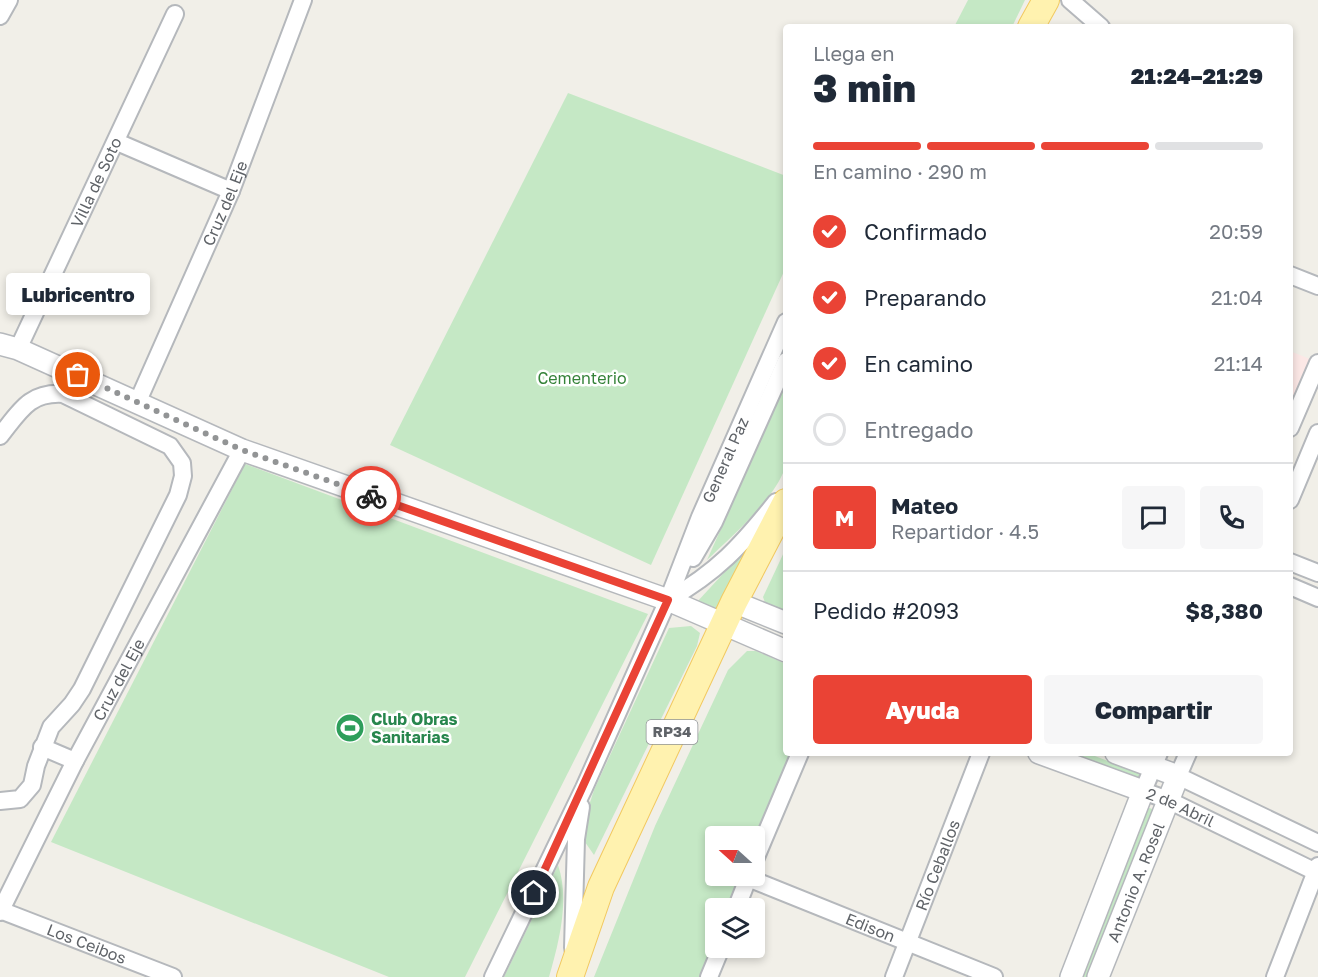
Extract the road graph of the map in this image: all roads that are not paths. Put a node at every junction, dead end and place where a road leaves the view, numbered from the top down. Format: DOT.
graph roads {
  1 [pos="9,0"];
  2 [pos="303,0"];
  3 [pos="1046,0"];
  4 [pos="1070,0"];
  5 [pos="176,14"];
  6 [pos="0,16"];
  7 [pos="1033,24"];
  8 [pos="1098,24"];
  9 [pos="117,142"];
  10 [pos="231,191"];
  11 [pos="1293,276"];
  12 [pos="1318,286"];
  13 [pos="783,329"];
  14 [pos="9,346"];
  15 [pos="1318,363"];
  16 [pos="783,368"];
  17 [pos="138,401"];
  18 [pos="1293,421"];
  19 [pos="1318,433"];
  20 [pos="0,436"];
  21 [pos="242,450"];
  22 [pos="1293,493"];
  23 [pos="783,494"];
  24 [pos="783,508"];
  25 [pos="783,523"];
  26 [pos="1293,563"];
  27 [pos="1318,573"];
  28 [pos="1293,587"];
  29 [pos="1318,598"];
  30 [pos="668,600"];
  31 [pos="733,615"];
  32 [pos="783,623"];
  33 [pos="783,649"];
  34 [pos="42,747"];
  35 [pos="799,756"];
  36 [pos="980,756"];
  37 [pos="1047,756"];
  38 [pos="1133,756"];
  39 [pos="1187,756"];
  40 [pos="1156,760"];
  41 [pos="75,761"];
  42 [pos="1179,776"];
  43 [pos="584,788"];
  44 [pos="1143,790"];
  45 [pos="1168,800"];
  46 [pos="0,801"];
  47 [pos="765,836"];
  48 [pos="1318,843"];
  49 [pos="1317,870"];
  50 [pos="765,884"];
  51 [pos="0,911"];
  52 [pos="907,942"];
  53 [pos="716,958"];
  54 [pos="139,972"];
  55 [pos="574,975"];
  56 [pos="173,977"];
  57 [pos="493,977"];
  58 [pos="709,977"];
  59 [pos="894,977"];
  60 [pos="994,977"];
  61 [pos="1071,977"];
  62 [pos="1098,977"];
  63 [pos="1275,977"];
  1 -- 6 [label="street"];
  2 -- 10 [label="street, Cruz del Eje"];
  3 -- 7 [label="main road"];
  4 -- 8 [label="street"];
  5 -- 9 [label="street, Villa de Soto"];
  9 -- 10 [label="street"];
  9 -- 14 [label="street, Villa de Soto"];
  10 -- 17 [label="street, Cruz del Eje"];
  11 -- 12 [label="street"];
  13 -- 30 [label="street, General Paz"];
  14 -- 17 [label="street"];
  15 -- 18 [label="street"];
  16 -- 30 [label="street, General Paz"];
  17 -- 21 [label="street"];
  19 -- 22 [label="street"];
  20 -- 34 [label="street"];
  21 -- 30 [label="street"];
  21 -- 41 [label="street, Cruz del Eje"];
  23 -- 30 [label="street"];
  24 -- 31 [label="main road, RP34"];
  25 -- 31 [label="main road, RP34"];
  26 -- 27 [label="street"];
  28 -- 29 [label="street"];
  30 -- 31 [label="street"];
  30 -- 43 [label="street, General Paz"];
  31 -- 32 [label="street"];
  31 -- 33 [label="street"];
  31 -- 55 [label="main road, RP34"];
  34 -- 41 [label="street"];
  34 -- 46 [label="street"];
  35 -- 47 [label="street"];
  36 -- 52 [label="street, Río Ceballos"];
  37 -- 44 [label="street, 2 de Abril"];
  38 -- 40 [label="street, 2 de Abril"];
  39 -- 42 [label="street, Antonio A. Rosel"];
  40 -- 42 [label="street, 2 de Abril"];
  40 -- 44 [label="street, Antonio A. Rosel"];
  41 -- 51 [label="street, Cruz del Eje"];
  42 -- 45 [label="street, Antonio A. Rosel"];
  42 -- 48 [label="street, 2 de Abril"];
  43 -- 55 [label="street"];
  43 -- 57 [label="street, General Paz"];
  44 -- 45 [label="street, 2 de Abril"];
  44 -- 61 [label="street, Antonio A. Rosel"];
  45 -- 49 [label="street, 2 de Abril"];
  45 -- 62 [label="street, Antonio A. Rosel"];
  49 -- 63 [label="street"];
  50 -- 52 [label="street, Edison"];
  51 -- 54 [label="street, Los Ceibos"];
  52 -- 59 [label="street, Río Ceballos"];
  52 -- 60 [label="street, Edison"];
  53 -- 58 [label="street"];
  54 -- 56 [label="street, Los Ceibos"];
}
